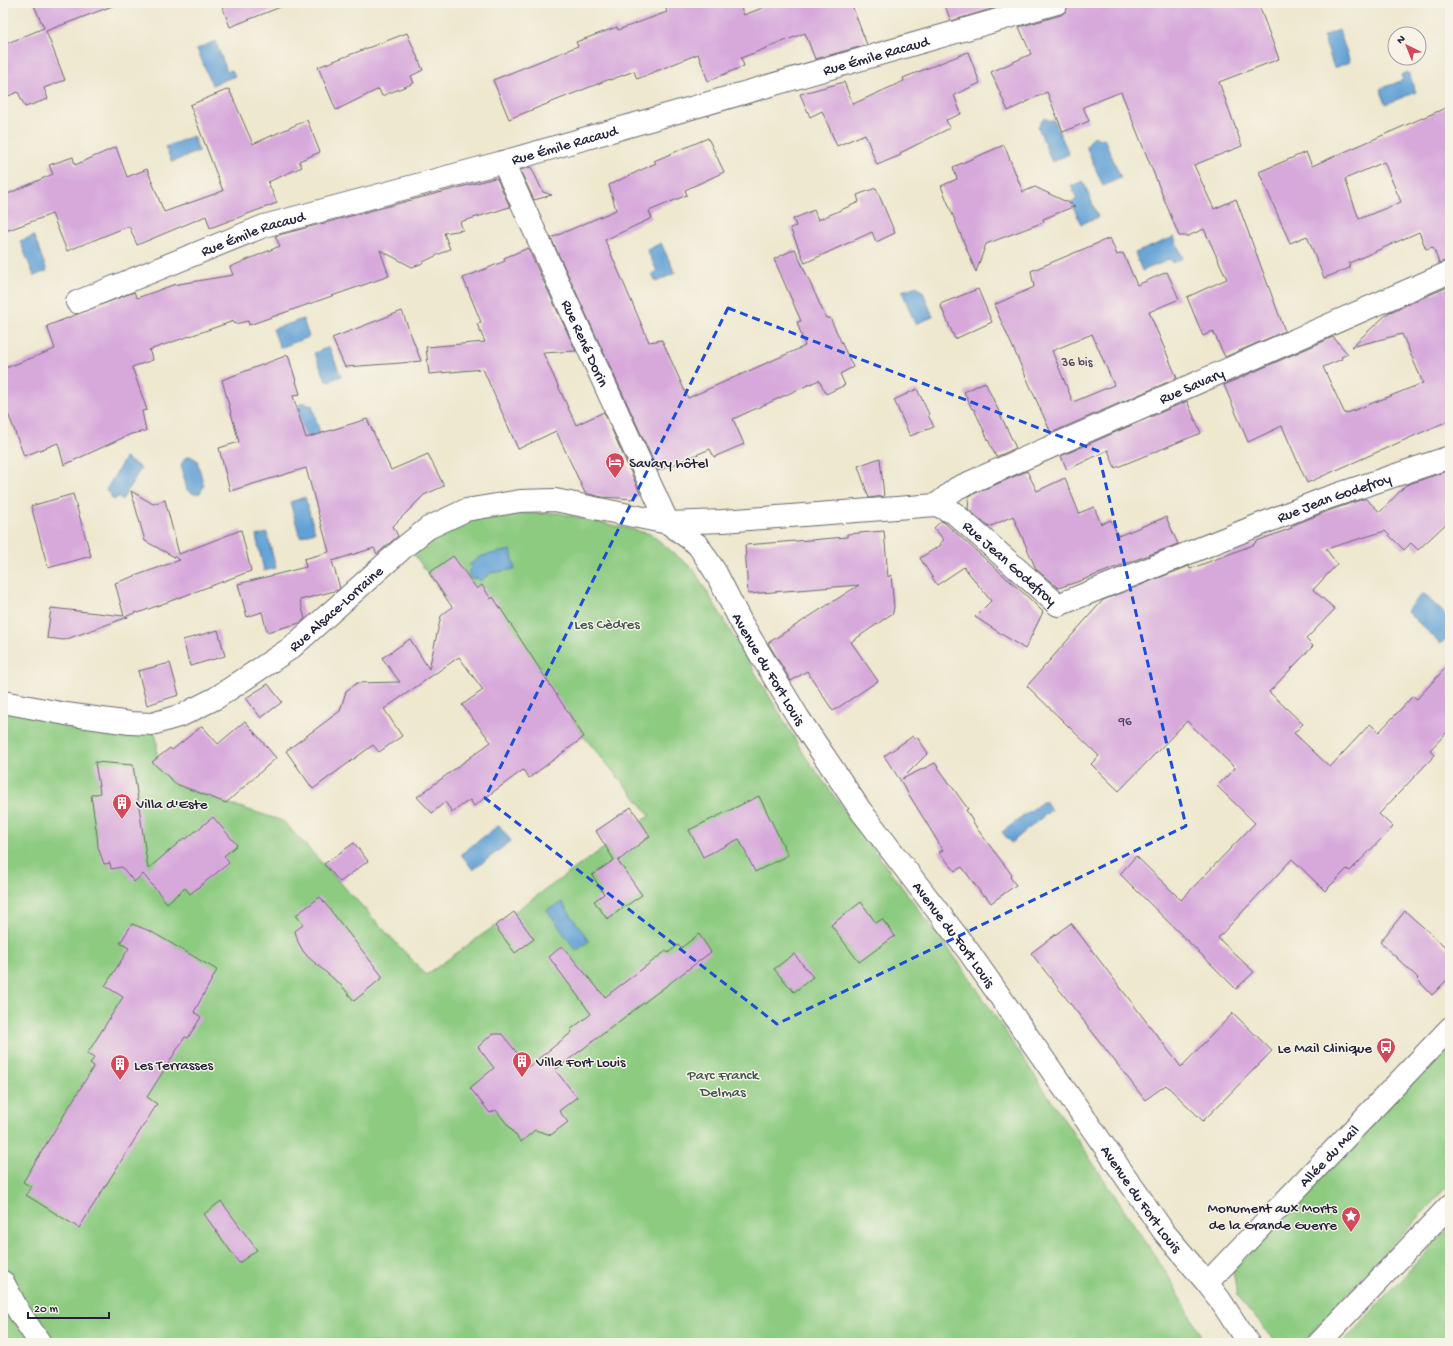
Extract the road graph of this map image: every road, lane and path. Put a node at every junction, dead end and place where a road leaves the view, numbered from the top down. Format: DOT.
graph roads {
  1 [pos="1056,3"];
  2 [pos="503,162"];
  3 [pos="1450,272"];
  4 [pos="77,302"];
  5 [pos="1450,457"];
  6 [pos="936,505"];
  7 [pos="668,523"];
  8 [pos="3,702"];
  9 [pos="1450,1028"];
  10 [pos="1450,1205"];
  11 [pos="3,1282"];
  12 [pos="1207,1283"];
  13 [pos="40,1343"];
  14 [pos="1248,1343"];
  15 [pos="1319,1343"];
  1 -- 2 [label="street, Rue Émile Racaud"];
  2 -- 4 [label="street, Rue Émile Racaud"];
  2 -- 7 [label="street, Rue René Dorin"];
  3 -- 6 [label="street, Rue Savary"];
  5 -- 6 [label="street, Rue Jean Godefroy"];
  6 -- 7 [label="street, Rue Jean Godefroy"];
  7 -- 8 [label="street, Rue Alsace-Lorraine"];
  7 -- 12 [label="street, Avenue du Fort Louis"];
  9 -- 12 [label="street, Allée du Mail"];
  10 -- 15 [label="street"];
  11 -- 13 [label="street"];
  12 -- 14 [label="street, Avenue du Fort Louis"];
}
